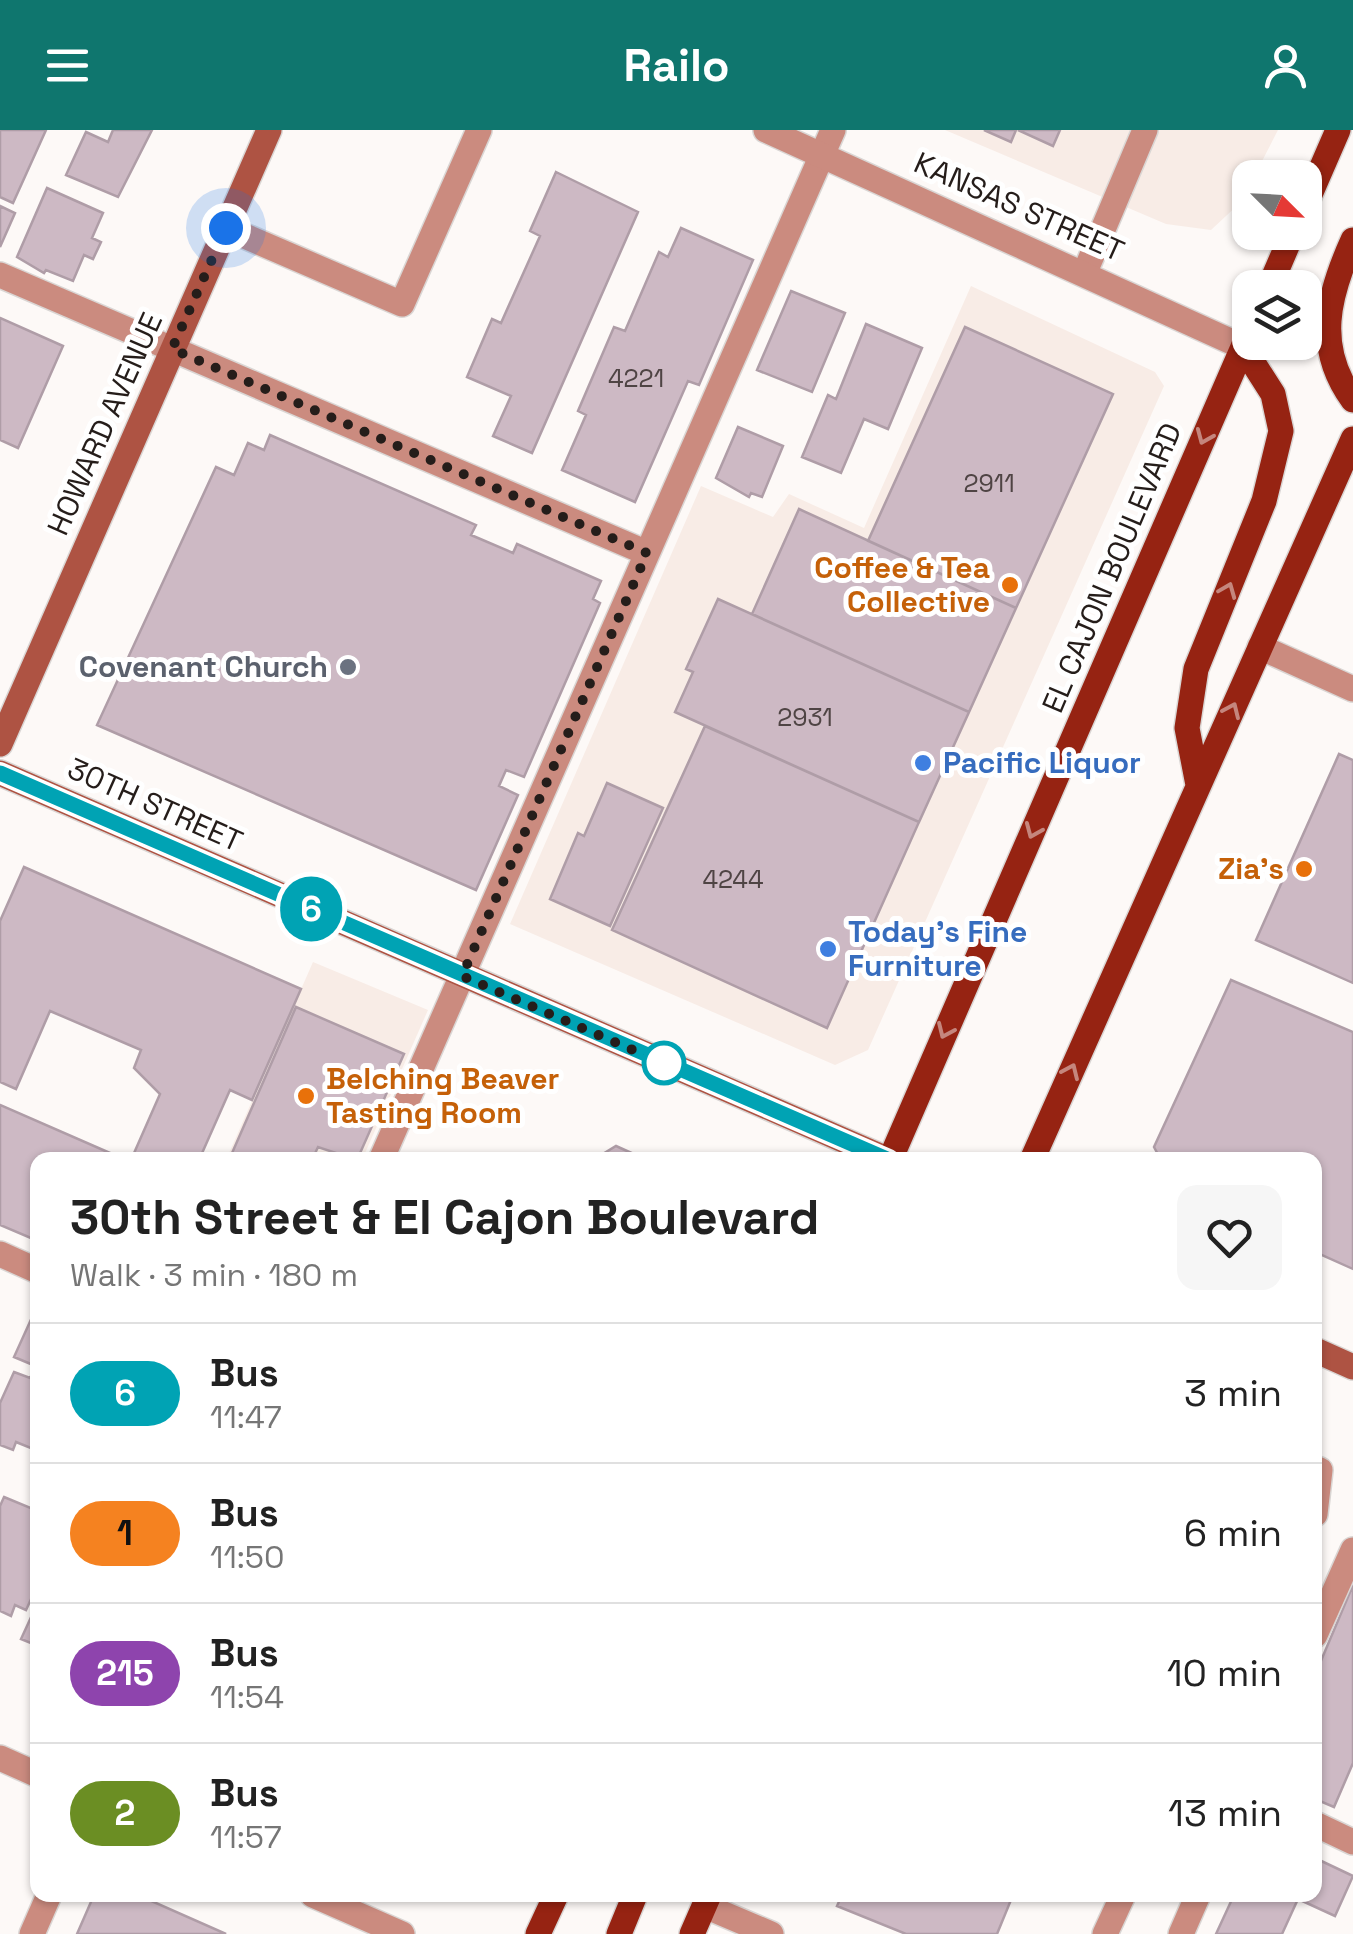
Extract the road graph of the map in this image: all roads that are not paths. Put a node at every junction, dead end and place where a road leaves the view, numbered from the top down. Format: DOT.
graph roads {
  1 [pos="269,130"];
  2 [pos="479,130"];
  3 [pos="766,130"];
  4 [pos="833,130"];
  5 [pos="1145,130"];
  6 [pos="1338,130"];
  7 [pos="822,154"];
  8 [pos="1322,167"];
  9 [pos="226,228"];
  10 [pos="1353,240"];
  11 [pos="1085,272"];
  12 [pos="0,275"];
  13 [pos="1232,334"];
  14 [pos="172,349"];
  15 [pos="1237,360"];
  16 [pos="1256,360"];
  17 [pos="1353,400"];
  18 [pos="1353,439"];
  19 [pos="647,553"];
  20 [pos="1260,647"];
  21 [pos="1353,689"];
  22 [pos="0,744"];
  23 [pos="0,773"];
  24 [pos="1198,785"];
  25 [pos="462,976"];
  26 [pos="385,1152"];
  27 [pos="870,1152"];
  28 [pos="892,1152"];
  29 [pos="1036,1152"];
  30 [pos="0,1254"];
  31 [pos="30,1267"];
  32 [pos="1322,1353"];
  33 [pos="1353,1367"];
  34 [pos="1353,1550"];
  35 [pos="1322,1619"];
  36 [pos="0,1758"];
  37 [pos="30,1771"];
  38 [pos="1322,1827"];
  39 [pos="1353,1842"];
  40 [pos="45,1902"];
  41 [pos="329,1902"];
  42 [pos="553,1902"];
  43 [pos="632,1902"];
  44 [pos="706,1902"];
  45 [pos="711,1902"];
  46 [pos="1120,1902"];
  47 [pos="1195,1902"];
  48 [pos="32,1934"];
  49 [pos="402,1934"];
  50 [pos="538,1934"];
  51 [pos="619,1934"];
  52 [pos="692,1934"];
  53 [pos="771,1934"];
  54 [pos="1105,1934"];
  55 [pos="1180,1934"];
  1 -- 9 [label="main road, HOWARD AVENUE"];
  2 -- 9 [label="street"];
  3 -- 7 [label="street, KANSAS STREET"];
  4 -- 7 [label="street"];
  5 -- 11 [label="street"];
  6 -- 8 [label="main road"];
  7 -- 11 [label="street, KANSAS STREET"];
  7 -- 19 [label="street"];
  9 -- 14 [label="main road, HOWARD AVENUE"];
  10 -- 17 [label="main road"];
  11 -- 13 [label="street, KANSAS STREET"];
  12 -- 14 [label="street"];
  14 -- 19 [label="street"];
  14 -- 22 [label="main road, HOWARD AVENUE"];
  15 -- 28 [label="main road, EL CAJON BOULEVARD, one-way"];
  24 -- 16 [label="main road, one-way"];
  18 -- 20 [label="main road"];
  19 -- 25 [label="street"];
  20 -- 21 [label="street"];
  24 -- 20 [label="main road, one-way"];
  23 -- 25 [label="main road, 30TH STREET"];
  29 -- 24 [label="main road, one-way"];
  25 -- 26 [label="street"];
  25 -- 27 [label="main road, 30TH STREET"];
  30 -- 31 [label="street"];
  32 -- 33 [label="main road"];
  34 -- 35 [label="street"];
  36 -- 37 [label="street"];
  38 -- 39 [label="street"];
  40 -- 48 [label="street"];
  41 -- 49 [label="street"];
  42 -- 50 [label="main road"];
  43 -- 51 [label="main road"];
  44 -- 52 [label="main road"];
  45 -- 53 [label="street"];
  46 -- 54 [label="street"];
  47 -- 55 [label="street"];
}
